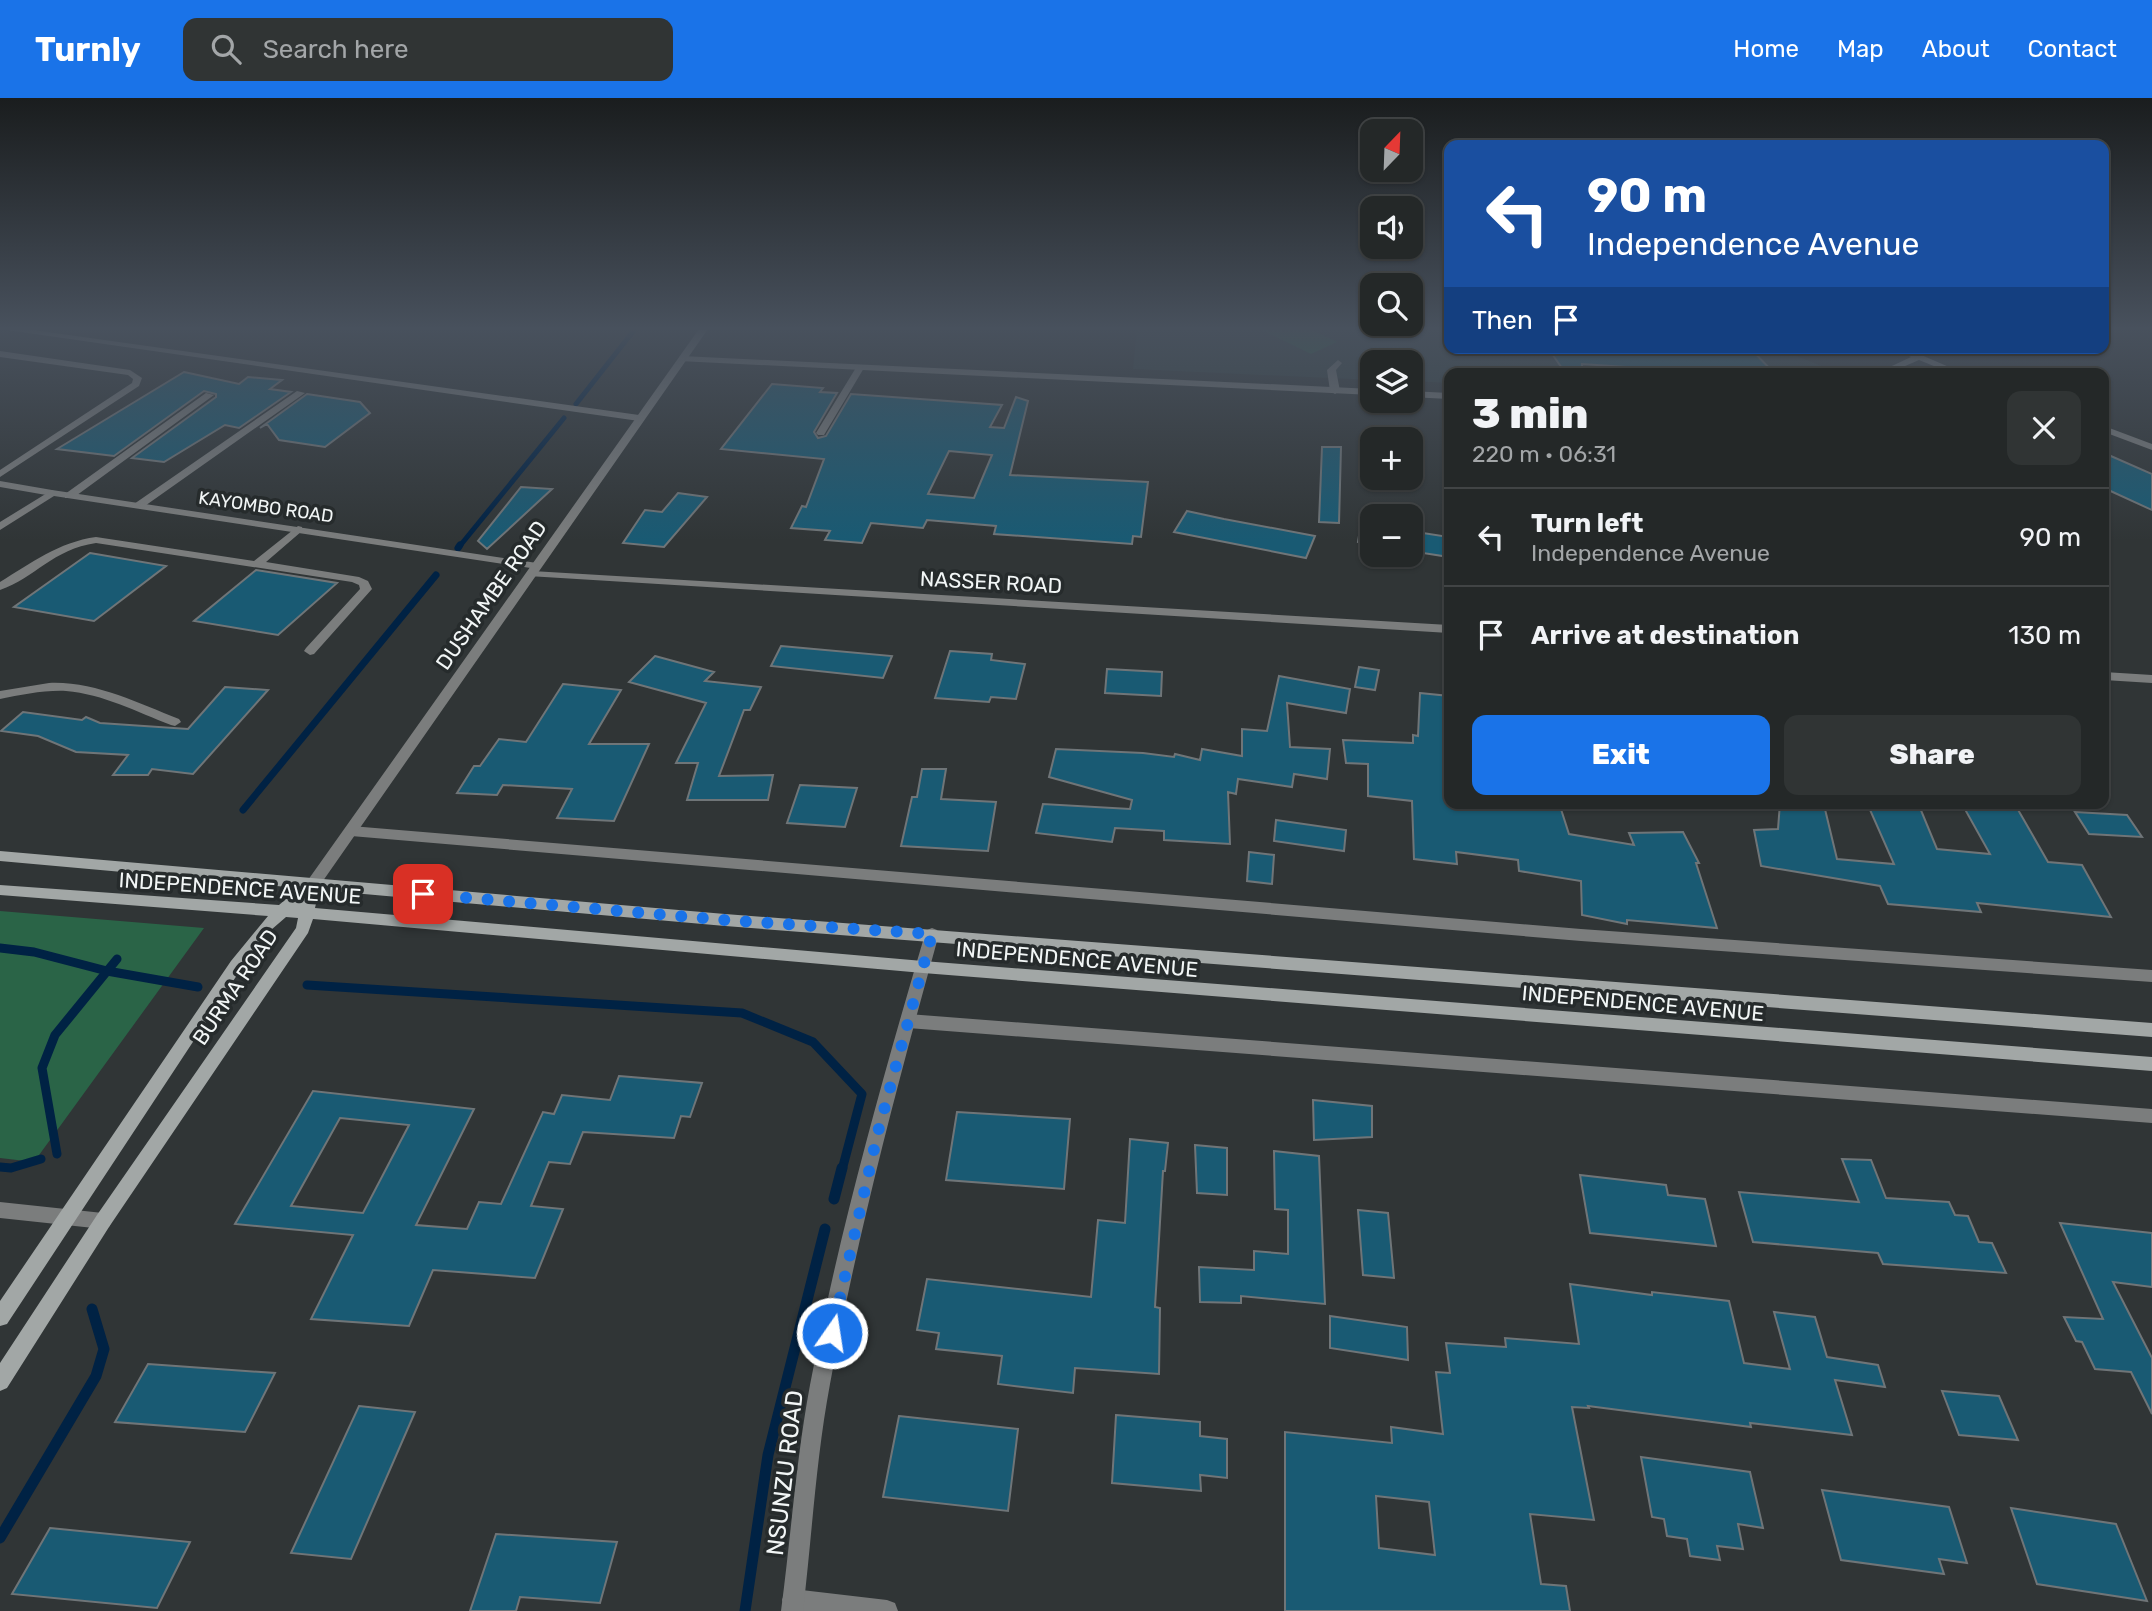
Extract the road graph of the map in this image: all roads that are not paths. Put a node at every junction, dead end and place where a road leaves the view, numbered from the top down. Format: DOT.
graph roads {
  1 [pos="112,400"];
  2 [pos="203,400"];
  3 [pos="291,400"];
  4 [pos="506,400"];
  5 [pos="652,400"];
  6 [pos="841,400"];
  7 [pos="639,418"];
  8 [pos="2109,431"];
  9 [pos="821,433"];
  10 [pos="2152,447"];
  11 [pos="0,474"];
  12 [pos="0,484"];
  13 [pos="52,493"];
  14 [pos="69,496"];
  15 [pos="138,506"];
  16 [pos="0,527"];
  17 [pos="298,529"];
  18 [pos="257,564"];
  19 [pos="534,570"];
  20 [pos="0,587"];
  21 [pos="1444,629"];
  22 [pos="310,650"];
  23 [pos="2109,676"];
  24 [pos="2152,679"];
  25 [pos="0,695"];
  26 [pos="175,722"];
  27 [pos="351,831"];
  28 [pos="0,856"];
  29 [pos="313,884"];
  30 [pos="0,890"];
  31 [pos="283,912"];
  32 [pos="306,913"];
  33 [pos="932,934"];
  34 [pos="923,967"];
  35 [pos="2152,976"];
  36 [pos="908,1021"];
  37 [pos="2152,1030"];
  38 [pos="2152,1065"];
  39 [pos="2152,1116"];
  40 [pos="2,1213"];
  41 [pos="67,1218"];
  42 [pos="103,1221"];
  43 [pos="0,1317"];
  44 [pos="0,1381"];
  45 [pos="793,1605"];
  46 [pos="887,1611"];
  1 -- 11 [label="street"];
  2 -- 14 [label="street"];
  3 -- 15 [label="street"];
  4 -- 7 [label="street"];
  5 -- 7 [label="street, DUSHAMBE ROAD"];
  6 -- 9 [label="street"];
  7 -- 19 [label="street, DUSHAMBE ROAD"];
  8 -- 10 [label="street"];
  12 -- 13 [label="street, KAYOMBO ROAD"];
  13 -- 14 [label="street, KAYOMBO ROAD"];
  13 -- 16 [label="street"];
  14 -- 15 [label="street, KAYOMBO ROAD"];
  15 -- 17 [label="street, KAYOMBO ROAD"];
  17 -- 18 [label="street"];
  17 -- 19 [label="street, KAYOMBO ROAD"];
  18 -- 20 [label="street"];
  18 -- 22 [label="street"];
  19 -- 21 [label="street, NASSER ROAD"];
  19 -- 27 [label="street, DUSHAMBE ROAD"];
  23 -- 24 [label="street"];
  25 -- 26 [label="street"];
  27 -- 29 [label="street, DUSHAMBE ROAD"];
  27 -- 35 [label="street"];
  28 -- 29 [label="main road, INDEPENDENCE AVENUE"];
  29 -- 31 [label="main road, BURMA ROAD"];
  29 -- 32 [label="main road, BURMA ROAD"];
  29 -- 33 [label="main road, INDEPENDENCE AVENUE"];
  30 -- 31 [label="main road, INDEPENDENCE AVENUE"];
  31 -- 32 [label="main road, INDEPENDENCE AVENUE"];
  31 -- 41 [label="main road, BURMA ROAD"];
  32 -- 34 [label="main road, INDEPENDENCE AVENUE"];
  32 -- 42 [label="main road, BURMA ROAD"];
  33 -- 34 [label="street, NSUNZU ROAD"];
  33 -- 37 [label="main road, INDEPENDENCE AVENUE"];
  34 -- 36 [label="street, NSUNZU ROAD"];
  34 -- 38 [label="main road, INDEPENDENCE AVENUE"];
  36 -- 39 [label="street"];
  36 -- 45 [label="street, NSUNZU ROAD"];
  40 -- 41 [label="street"];
  41 -- 42 [label="street"];
  41 -- 43 [label="main road, BURMA ROAD"];
  42 -- 44 [label="main road, BURMA ROAD"];
  45 -- 46 [label="street"];
}
